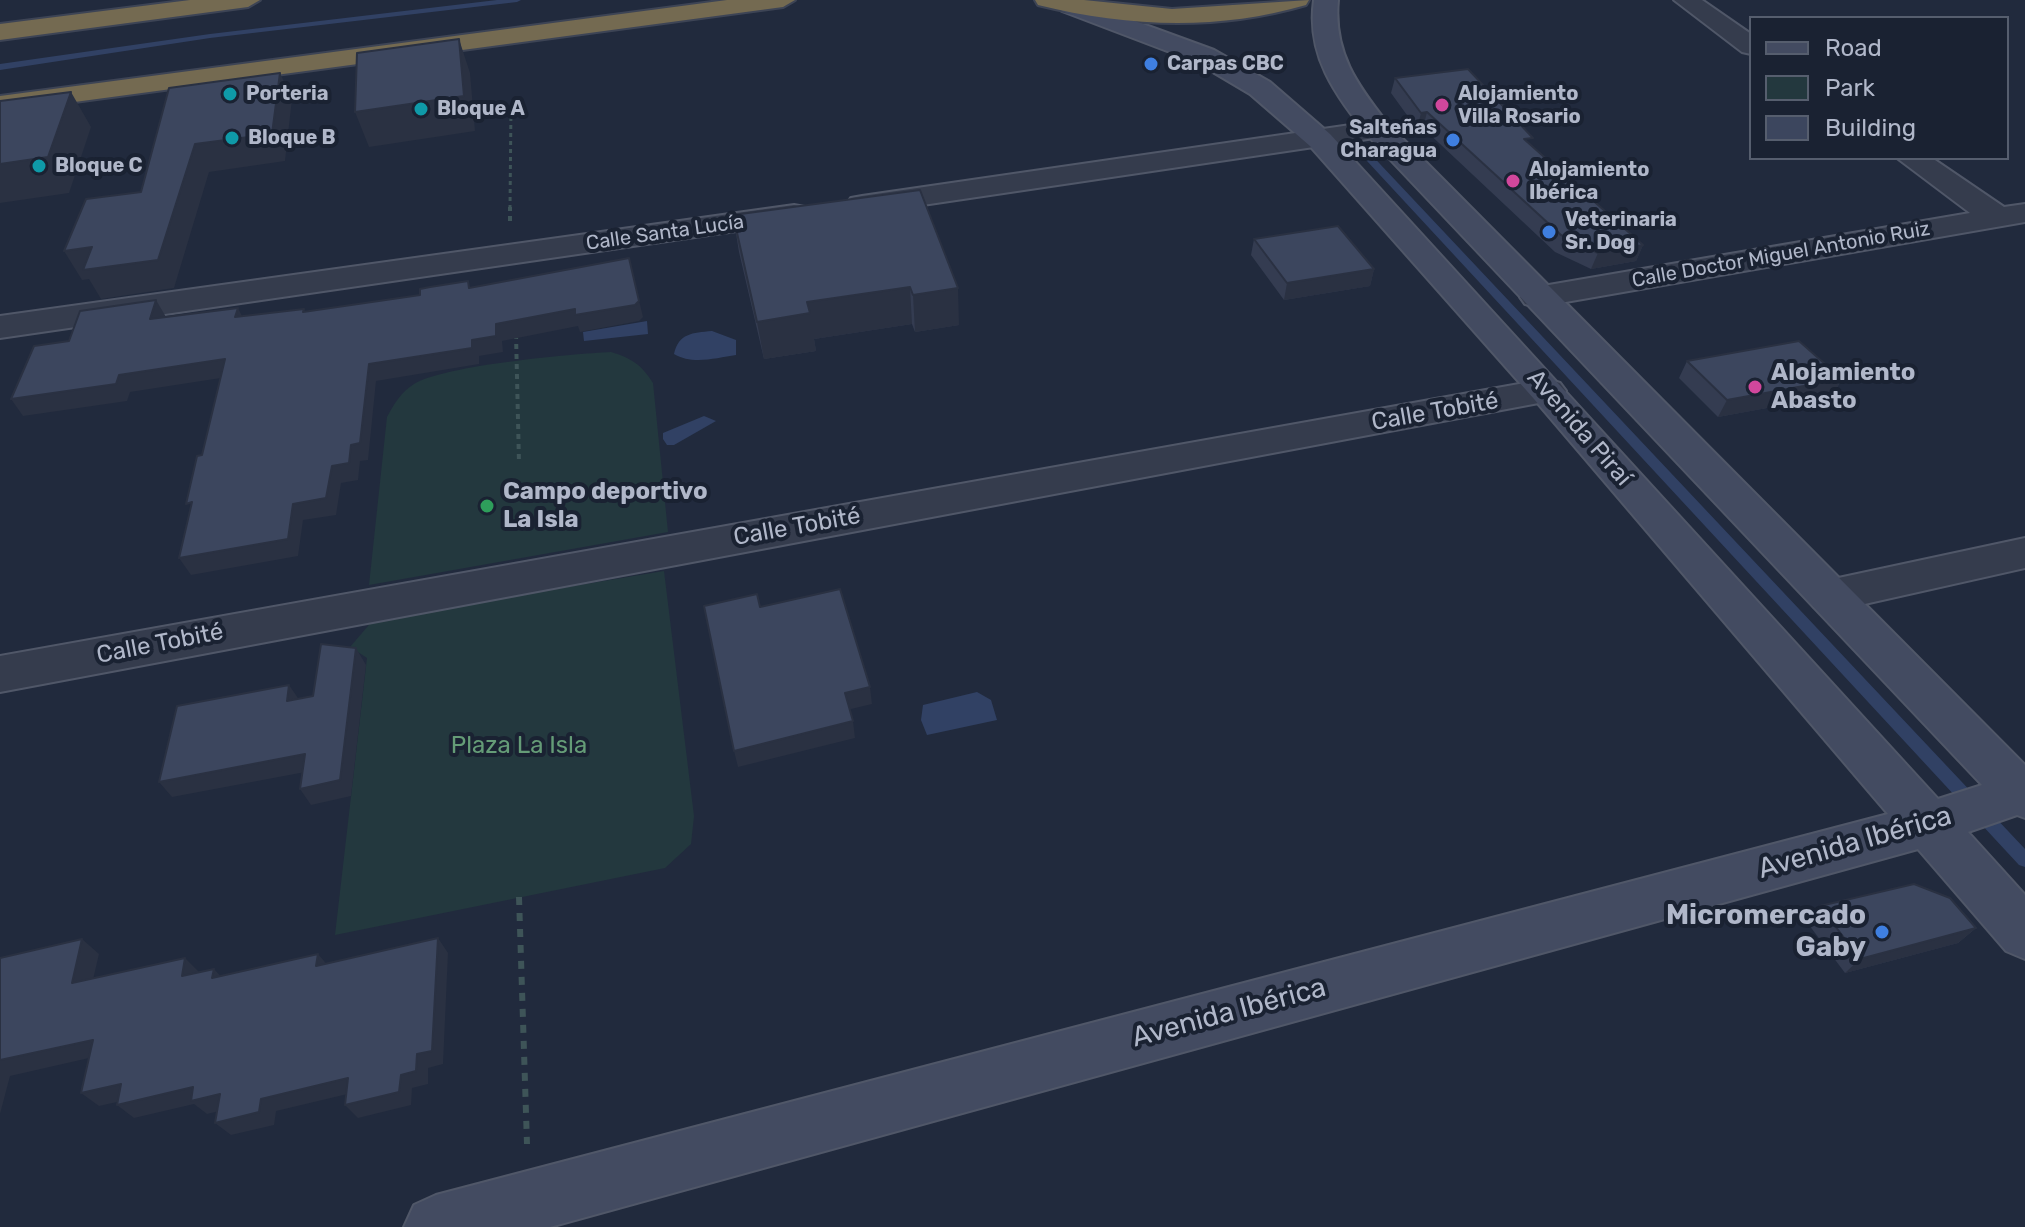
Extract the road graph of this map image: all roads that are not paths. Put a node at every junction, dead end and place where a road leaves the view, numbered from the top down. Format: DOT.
graph roads {
  1 [pos="248,0"];
  2 [pos="783,0"];
  3 [pos="1297,0"];
  4 [pos="1326,0"];
  5 [pos="1686,0"];
  6 [pos="1059,3"];
  7 [pos="0,32"];
  8 [pos="1749,45"];
  9 [pos="0,104"];
  10 [pos="1374,131"];
  11 [pos="1324,139"];
  12 [pos="1915,160"];
  13 [pos="2011,215"];
  14 [pos="1537,297"];
  15 [pos="0,327"];
  16 [pos="1547,391"];
  17 [pos="2025,553"];
  18 [pos="1829,596"];
  19 [pos="0,674"];
  20 [pos="2019,795"];
  21 [pos="1932,823"];
  22 [pos="2025,934"];
  23 [pos="436,1227"];
  1 -- 7 [label="highway"];
  2 -- 9 [label="highway"];
  3 -- 6 [label="highway"];
  4 -- 10 [label="main road"];
  5 -- 8 [label="street"];
  6 -- 11 [label="main road, Avenida Piraí"];
  10 -- 11 [label="street, Calle Santa Lucía"];
  10 -- 14 [label="main road"];
  11 -- 15 [label="street, Calle Santa Lucía"];
  11 -- 16 [label="main road, Avenida Piraí"];
  12 -- 13 [label="street"];
  13 -- 14 [label="street, Calle Doctor Miguel Antonio Ruiz"];
  14 -- 18 [label="main road"];
  16 -- 19 [label="street, Calle Tobité"];
  16 -- 21 [label="main road, Avenida Piraí"];
  17 -- 18 [label="street"];
  18 -- 20 [label="main road"];
  20 -- 21 [label="main road, Avenida Ibérica"];
  21 -- 22 [label="main road, Avenida Piraí"];
  21 -- 23 [label="main road, Avenida Ibérica"];
}
